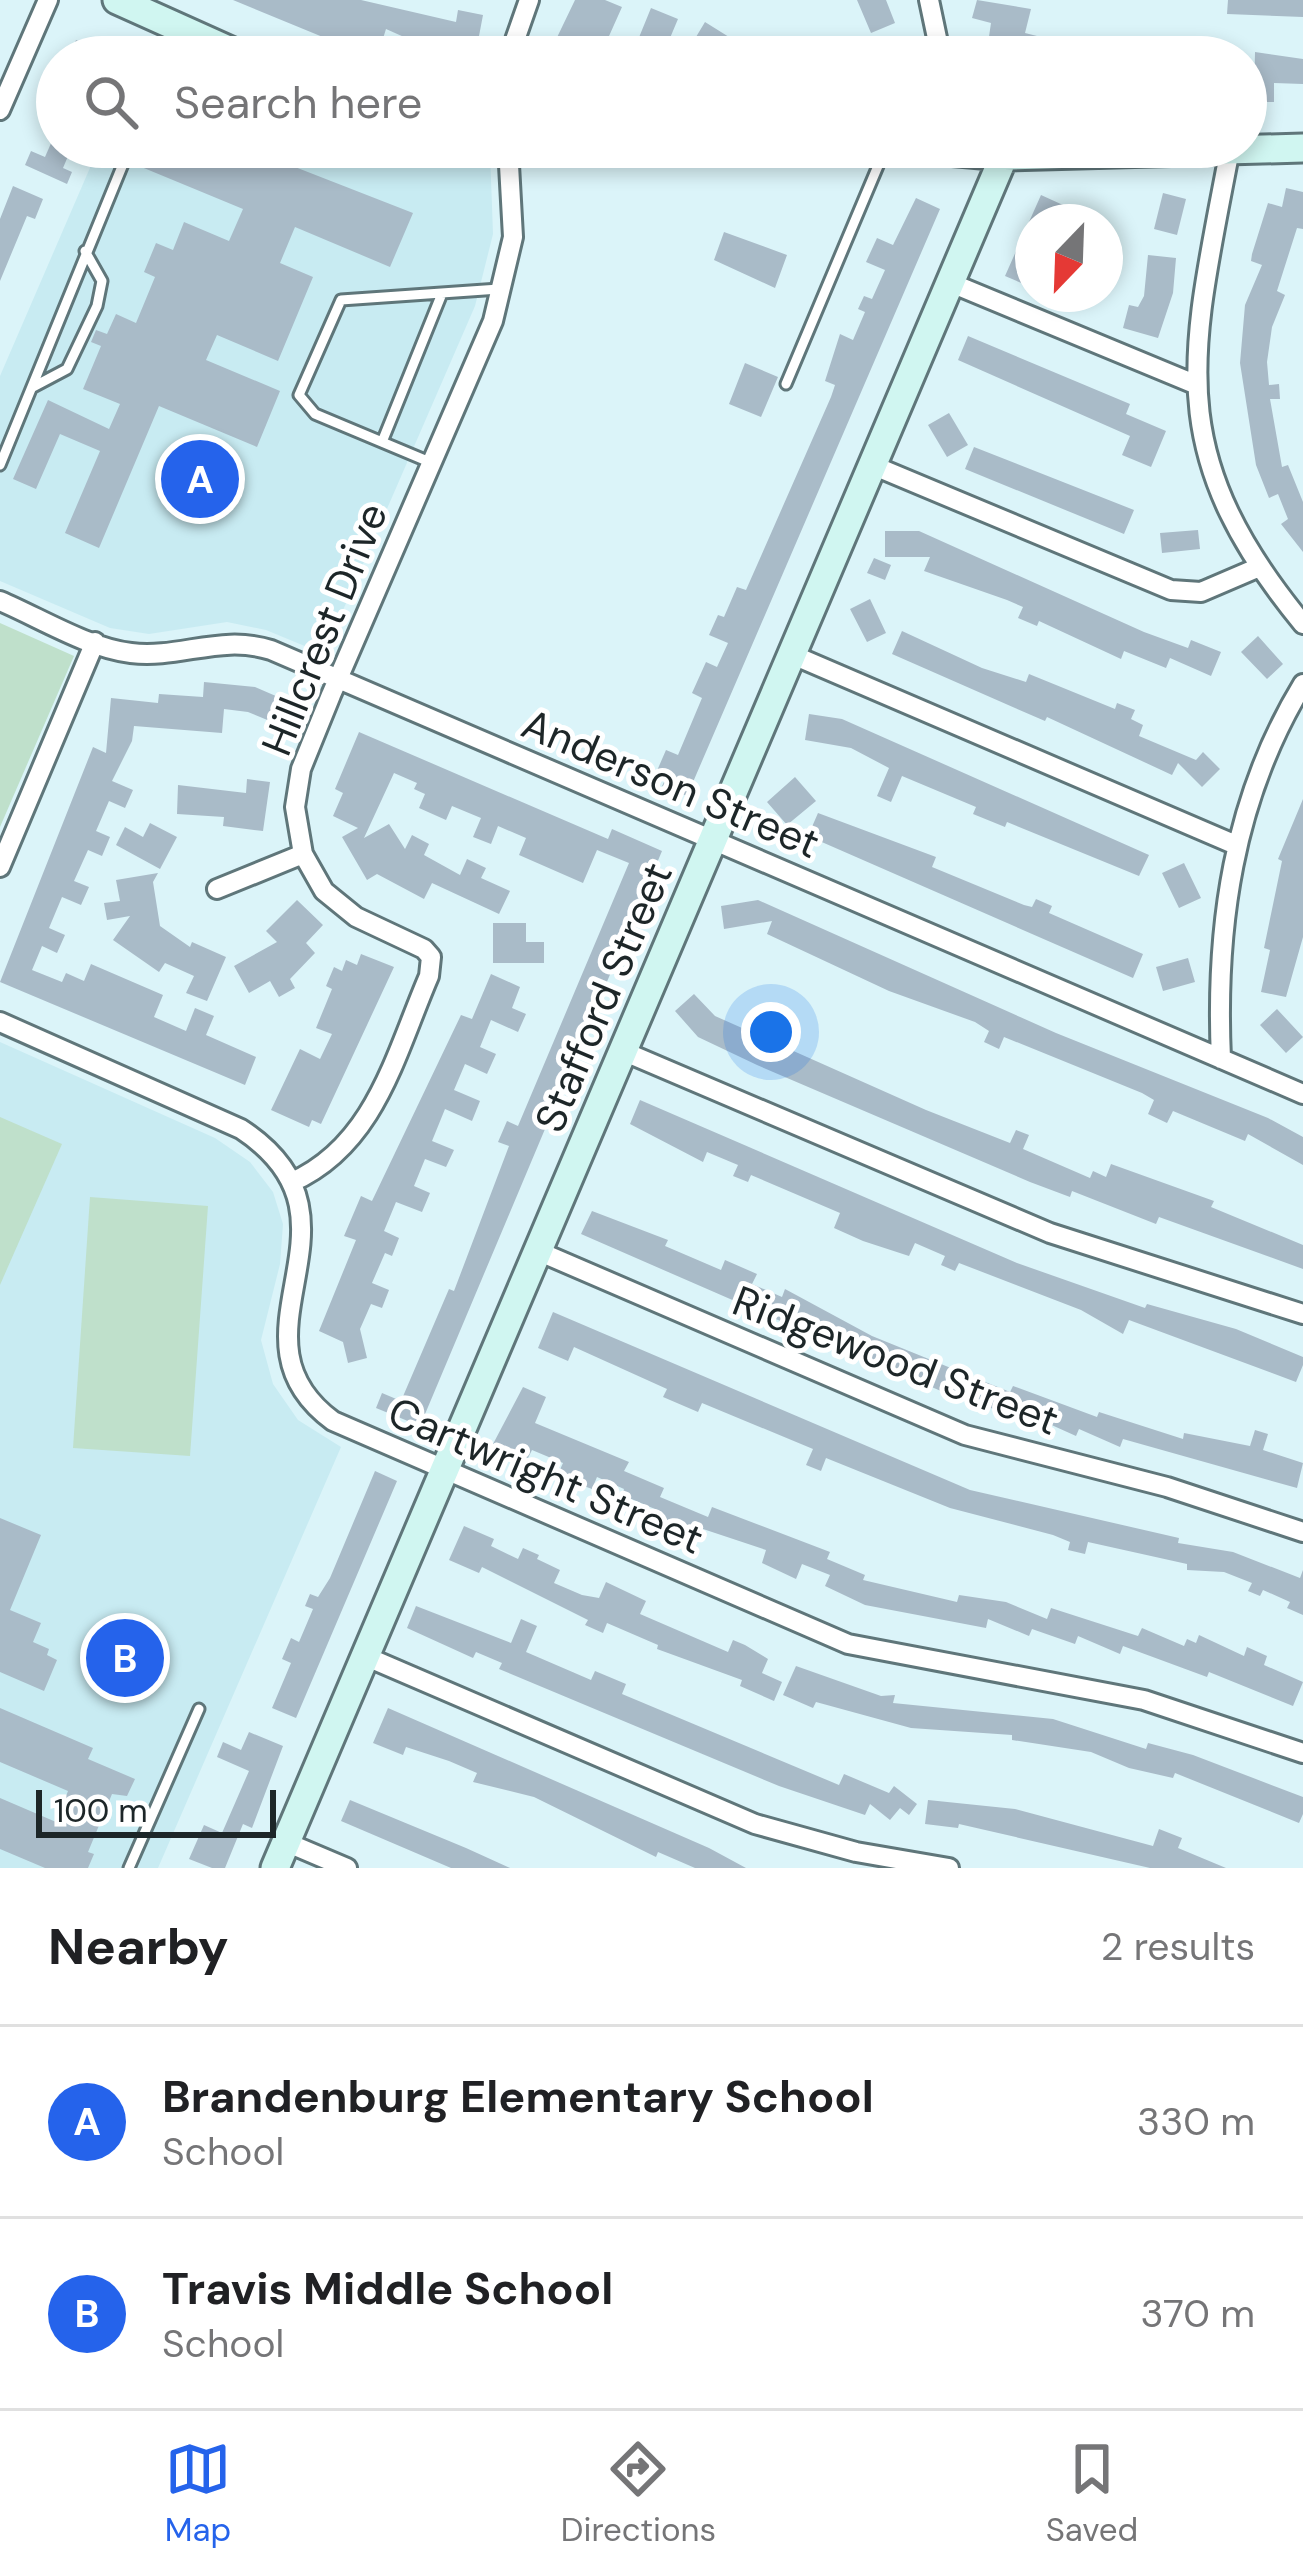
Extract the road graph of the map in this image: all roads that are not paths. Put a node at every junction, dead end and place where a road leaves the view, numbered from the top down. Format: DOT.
graph roads {
  1 [pos="48,0"];
  2 [pos="117,0"];
  3 [pos="529,0"];
  4 [pos="929,0"];
  5 [pos="181,28"];
  6 [pos="178,36"];
  7 [pos="198,36"];
  8 [pos="516,36"];
  9 [pos="937,36"];
  10 [pos="0,110"];
  11 [pos="1267,148"];
  12 [pos="1303,148"];
  13 [pos="121,168"];
  14 [pos="510,168"];
  15 [pos="877,168"];
  16 [pos="999,168"];
  17 [pos="1226,168"];
  18 [pos="85,251"];
  19 [pos="951,283"];
  20 [pos="504,288"];
  21 [pos="441,296"];
  22 [pos="786,384"];
  23 [pos="1197,386"];
  24 [pos="33,387"];
  25 [pos="382,442"];
  26 [pos="432,463"];
  27 [pos="872,465"];
  28 [pos="0,466"];
  29 [pos="1257,568"];
  30 [pos="0,601"];
  31 [pos="1303,624"];
  32 [pos="95,642"];
  33 [pos="793,656"];
  34 [pos="338,679"];
  35 [pos="1303,684"];
  36 [pos="715,842"];
  37 [pos="1236,845"];
  38 [pos="303,854"];
  39 [pos="0,867"];
  40 [pos="218,889"];
  41 [pos="0,1022"];
  42 [pos="625,1052"];
  43 [pos="1221,1059"];
  44 [pos="1303,1094"];
  45 [pos="292,1182"];
  46 [pos="540,1252"];
  47 [pos="1303,1314"];
  48 [pos="447,1471"];
  49 [pos="1303,1532"];
  50 [pos="368,1658"];
  51 [pos="199,1709"];
  52 [pos="1303,1753"];
  53 [pos="288,1843"];
  54 [pos="128,1868"];
  55 [pos="274,1868"];
  56 [pos="347,1868"];
  57 [pos="949,1868"];
  1 -- 10 [label="street"];
  2 -- 5 [label="street"];
  3 -- 8 [label="street"];
  4 -- 9 [label="street"];
  5 -- 6 [label="lane"];
  5 -- 7 [label="street"];
  11 -- 12 [label="street"];
  13 -- 18 [label="lane"];
  14 -- 20 [label="street, Hillcrest Drive"];
  15 -- 22 [label="lane"];
  16 -- 19 [label="street, Stafford Street"];
  17 -- 23 [label="street"];
  18 -- 24 [label="lane"];
  18 -- 24 [label="lane"];
  19 -- 23 [label="street"];
  19 -- 27 [label="street, Stafford Street"];
  20 -- 21 [label="lane"];
  20 -- 26 [label="street, Hillcrest Drive"];
  21 -- 25 [label="lane"];
  21 -- 25 [label="lane"];
  23 -- 29 [label="street"];
  24 -- 28 [label="lane"];
  25 -- 26 [label="lane"];
  26 -- 34 [label="street, Hillcrest Drive"];
  27 -- 29 [label="street"];
  27 -- 33 [label="street, Stafford Street"];
  29 -- 31 [label="street"];
  30 -- 32 [label="street, Anderson Street"];
  32 -- 34 [label="street, Anderson Street"];
  32 -- 39 [label="street"];
  33 -- 36 [label="street, Stafford Street"];
  33 -- 37 [label="street"];
  34 -- 36 [label="street, Anderson Street"];
  34 -- 38 [label="street, Hillcrest Drive"];
  35 -- 37 [label="street"];
  36 -- 42 [label="street, Stafford Street"];
  36 -- 43 [label="street, Anderson Street"];
  37 -- 43 [label="street"];
  38 -- 40 [label="street"];
  38 -- 45 [label="street, Hillcrest Drive"];
  41 -- 45 [label="street"];
  42 -- 46 [label="street, Stafford Street"];
  42 -- 47 [label="street"];
  43 -- 44 [label="street, Anderson Street"];
  45 -- 48 [label="street, Cartwright Street"];
  46 -- 48 [label="street, Stafford Street"];
  46 -- 49 [label="street, Ridgewood Street"];
  48 -- 50 [label="street, Stafford Street"];
  48 -- 52 [label="street, Cartwright Street"];
  50 -- 53 [label="street, Stafford Street"];
  50 -- 57 [label="street"];
  51 -- 54 [label="lane"];
  53 -- 55 [label="street, Stafford Street"];
  53 -- 56 [label="street"];
}
